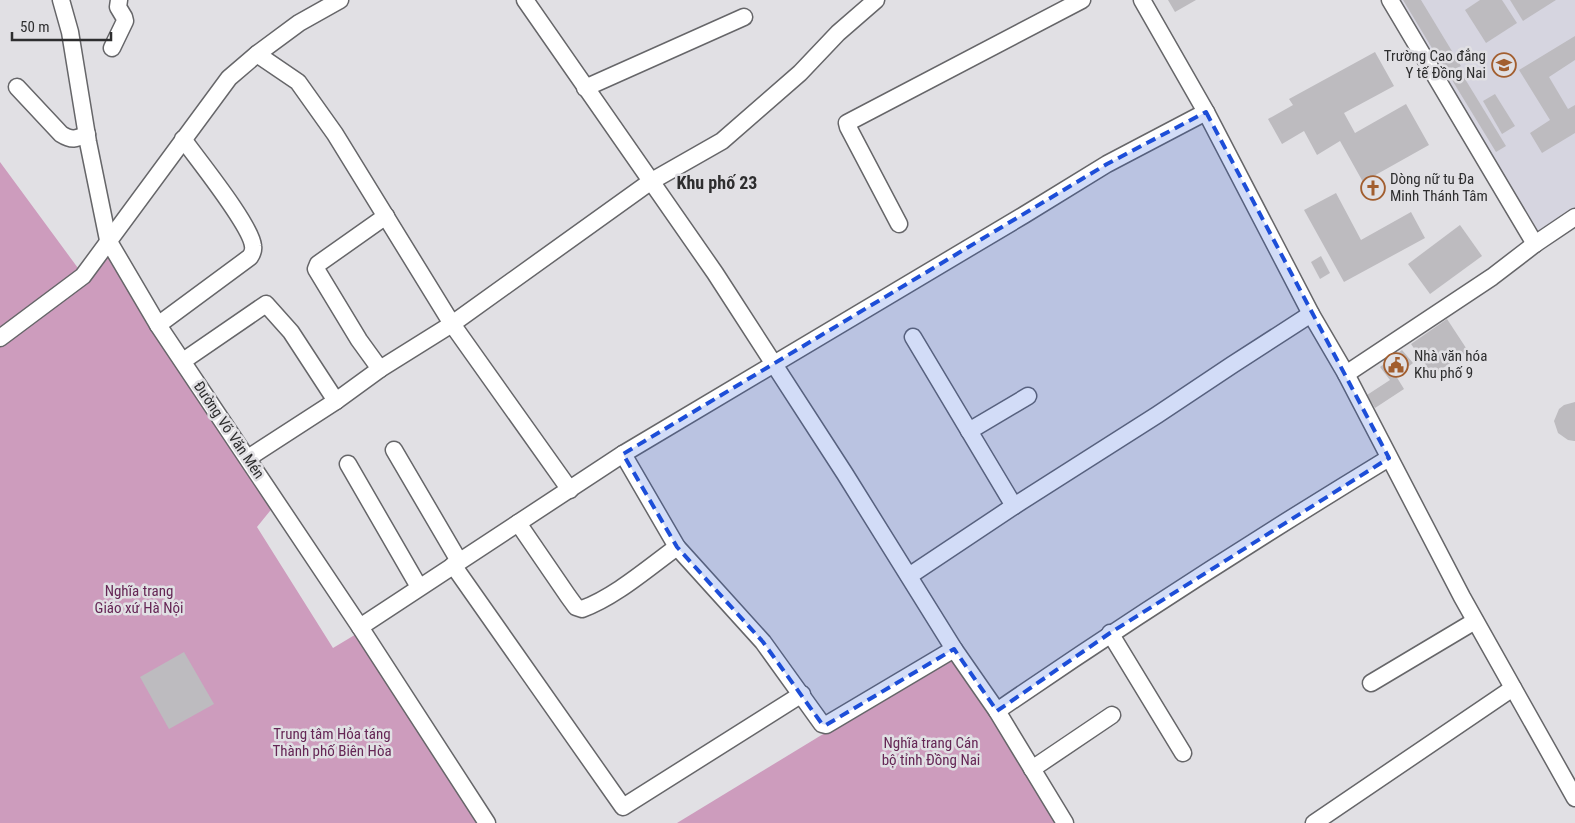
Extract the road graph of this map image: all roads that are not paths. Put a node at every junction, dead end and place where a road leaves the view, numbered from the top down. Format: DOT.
graph roads {
  1 [pos="61,0"];
  2 [pos="119,0"];
  3 [pos="340,0"];
  4 [pos="525,0"];
  5 [pos="876,0"];
  6 [pos="1082,0"];
  7 [pos="1142,0"];
  8 [pos="1390,0"];
  9 [pos="1051,7"];
  10 [pos="744,17"];
  11 [pos="112,48"];
  12 [pos="257,54"];
  13 [pos="17,87"];
  14 [pos="585,88"];
  15 [pos="1206,112"];
  16 [pos="87,134"];
  17 [pos="183,139"];
  18 [pos="650,182"];
  19 [pos="386,216"];
  20 [pos="1575,217"];
  21 [pos="899,224"];
  22 [pos="108,240"];
  23 [pos="1535,244"];
  24 [pos="1311,314"];
  25 [pos="452,324"];
  26 [pos="158,325"];
  27 [pos="3,329"];
  28 [pos="913,337"];
  29 [pos="183,360"];
  30 [pos="774,364"];
  31 [pos="380,369"];
  32 [pos="1346,374"];
  33 [pos="1028,396"];
  34 [pos="336,401"];
  35 [pos="969,431"];
  36 [pos="394,450"];
  37 [pos="623,454"];
  38 [pos="248,458"];
  39 [pos="1389,458"];
  40 [pos="348,464"];
  41 [pos="570,490"];
  42 [pos="1014,506"];
  43 [pos="518,523"];
  44 [pos="677,547"];
  45 [pos="456,563"];
  46 [pos="909,576"];
  47 [pos="419,587"];
  48 [pos="1475,621"];
  49 [pos="360,627"];
  50 [pos="1110,633"];
  51 [pos="954,649"];
  52 [pos="1371,683"];
  53 [pos="1513,688"];
  54 [pos="802,694"];
  55 [pos="997,712"];
  56 [pos="1112,715"];
  57 [pos="1183,753"];
  58 [pos="1032,769"];
  59 [pos="1575,798"];
  60 [pos="487,823"];
  61 [pos="1065,823"];
  62 [pos="1314,823"];
  1 -- 16 [label="street, Đường Võ Văn Mén"];
  2 -- 11 [label="street"];
  3 -- 12 [label="street"];
  4 -- 14 [label="street"];
  5 -- 18 [label="street"];
  6 -- 9 [label="street"];
  7 -- 15 [label="street"];
  8 -- 23 [label="street"];
  9 -- 21 [label="street"];
  10 -- 14 [label="street"];
  12 -- 17 [label="street"];
  12 -- 19 [label="street"];
  13 -- 16 [label="street"];
  14 -- 18 [label="street"];
  15 -- 24 [label="street"];
  15 -- 30 [label="street"];
  16 -- 22 [label="street, Đường Võ Văn Mén"];
  17 -- 22 [label="street"];
  17 -- 26 [label="street"];
  18 -- 25 [label="street"];
  18 -- 30 [label="street"];
  19 -- 25 [label="street"];
  19 -- 31 [label="street"];
  20 -- 23 [label="street"];
  22 -- 26 [label="street, Đường Võ Văn Mén"];
  22 -- 27 [label="street"];
  23 -- 32 [label="street"];
  24 -- 32 [label="street"];
  24 -- 42 [label="street"];
  25 -- 31 [label="street"];
  25 -- 41 [label="street"];
  26 -- 29 [label="street, Đường Võ Văn Mén"];
  28 -- 35 [label="street"];
  29 -- 34 [label="street"];
  29 -- 38 [label="street, Đường Võ Văn Mén"];
  30 -- 37 [label="street"];
  30 -- 46 [label="street"];
  31 -- 34 [label="street"];
  32 -- 39 [label="street"];
  33 -- 35 [label="street"];
  34 -- 38 [label="street"];
  35 -- 42 [label="street"];
  36 -- 45 [label="street"];
  37 -- 41 [label="street"];
  37 -- 44 [label="street"];
  38 -- 49 [label="street, Đường Võ Văn Mén"];
  39 -- 48 [label="street"];
  39 -- 50 [label="street"];
  40 -- 47 [label="street"];
  41 -- 43 [label="street"];
  42 -- 46 [label="street"];
  43 -- 44 [label="street"];
  43 -- 45 [label="street"];
  44 -- 54 [label="street"];
  45 -- 47 [label="street"];
  45 -- 54 [label="street"];
  46 -- 51 [label="street"];
  47 -- 49 [label="street"];
  48 -- 52 [label="street"];
  48 -- 53 [label="street"];
  49 -- 60 [label="street, Đường Võ Văn Mén"];
  50 -- 55 [label="street"];
  50 -- 57 [label="street"];
  51 -- 54 [label="street"];
  51 -- 55 [label="street"];
  53 -- 59 [label="street"];
  53 -- 62 [label="street"];
  55 -- 58 [label="street"];
  56 -- 58 [label="street"];
  58 -- 61 [label="street"];
}
